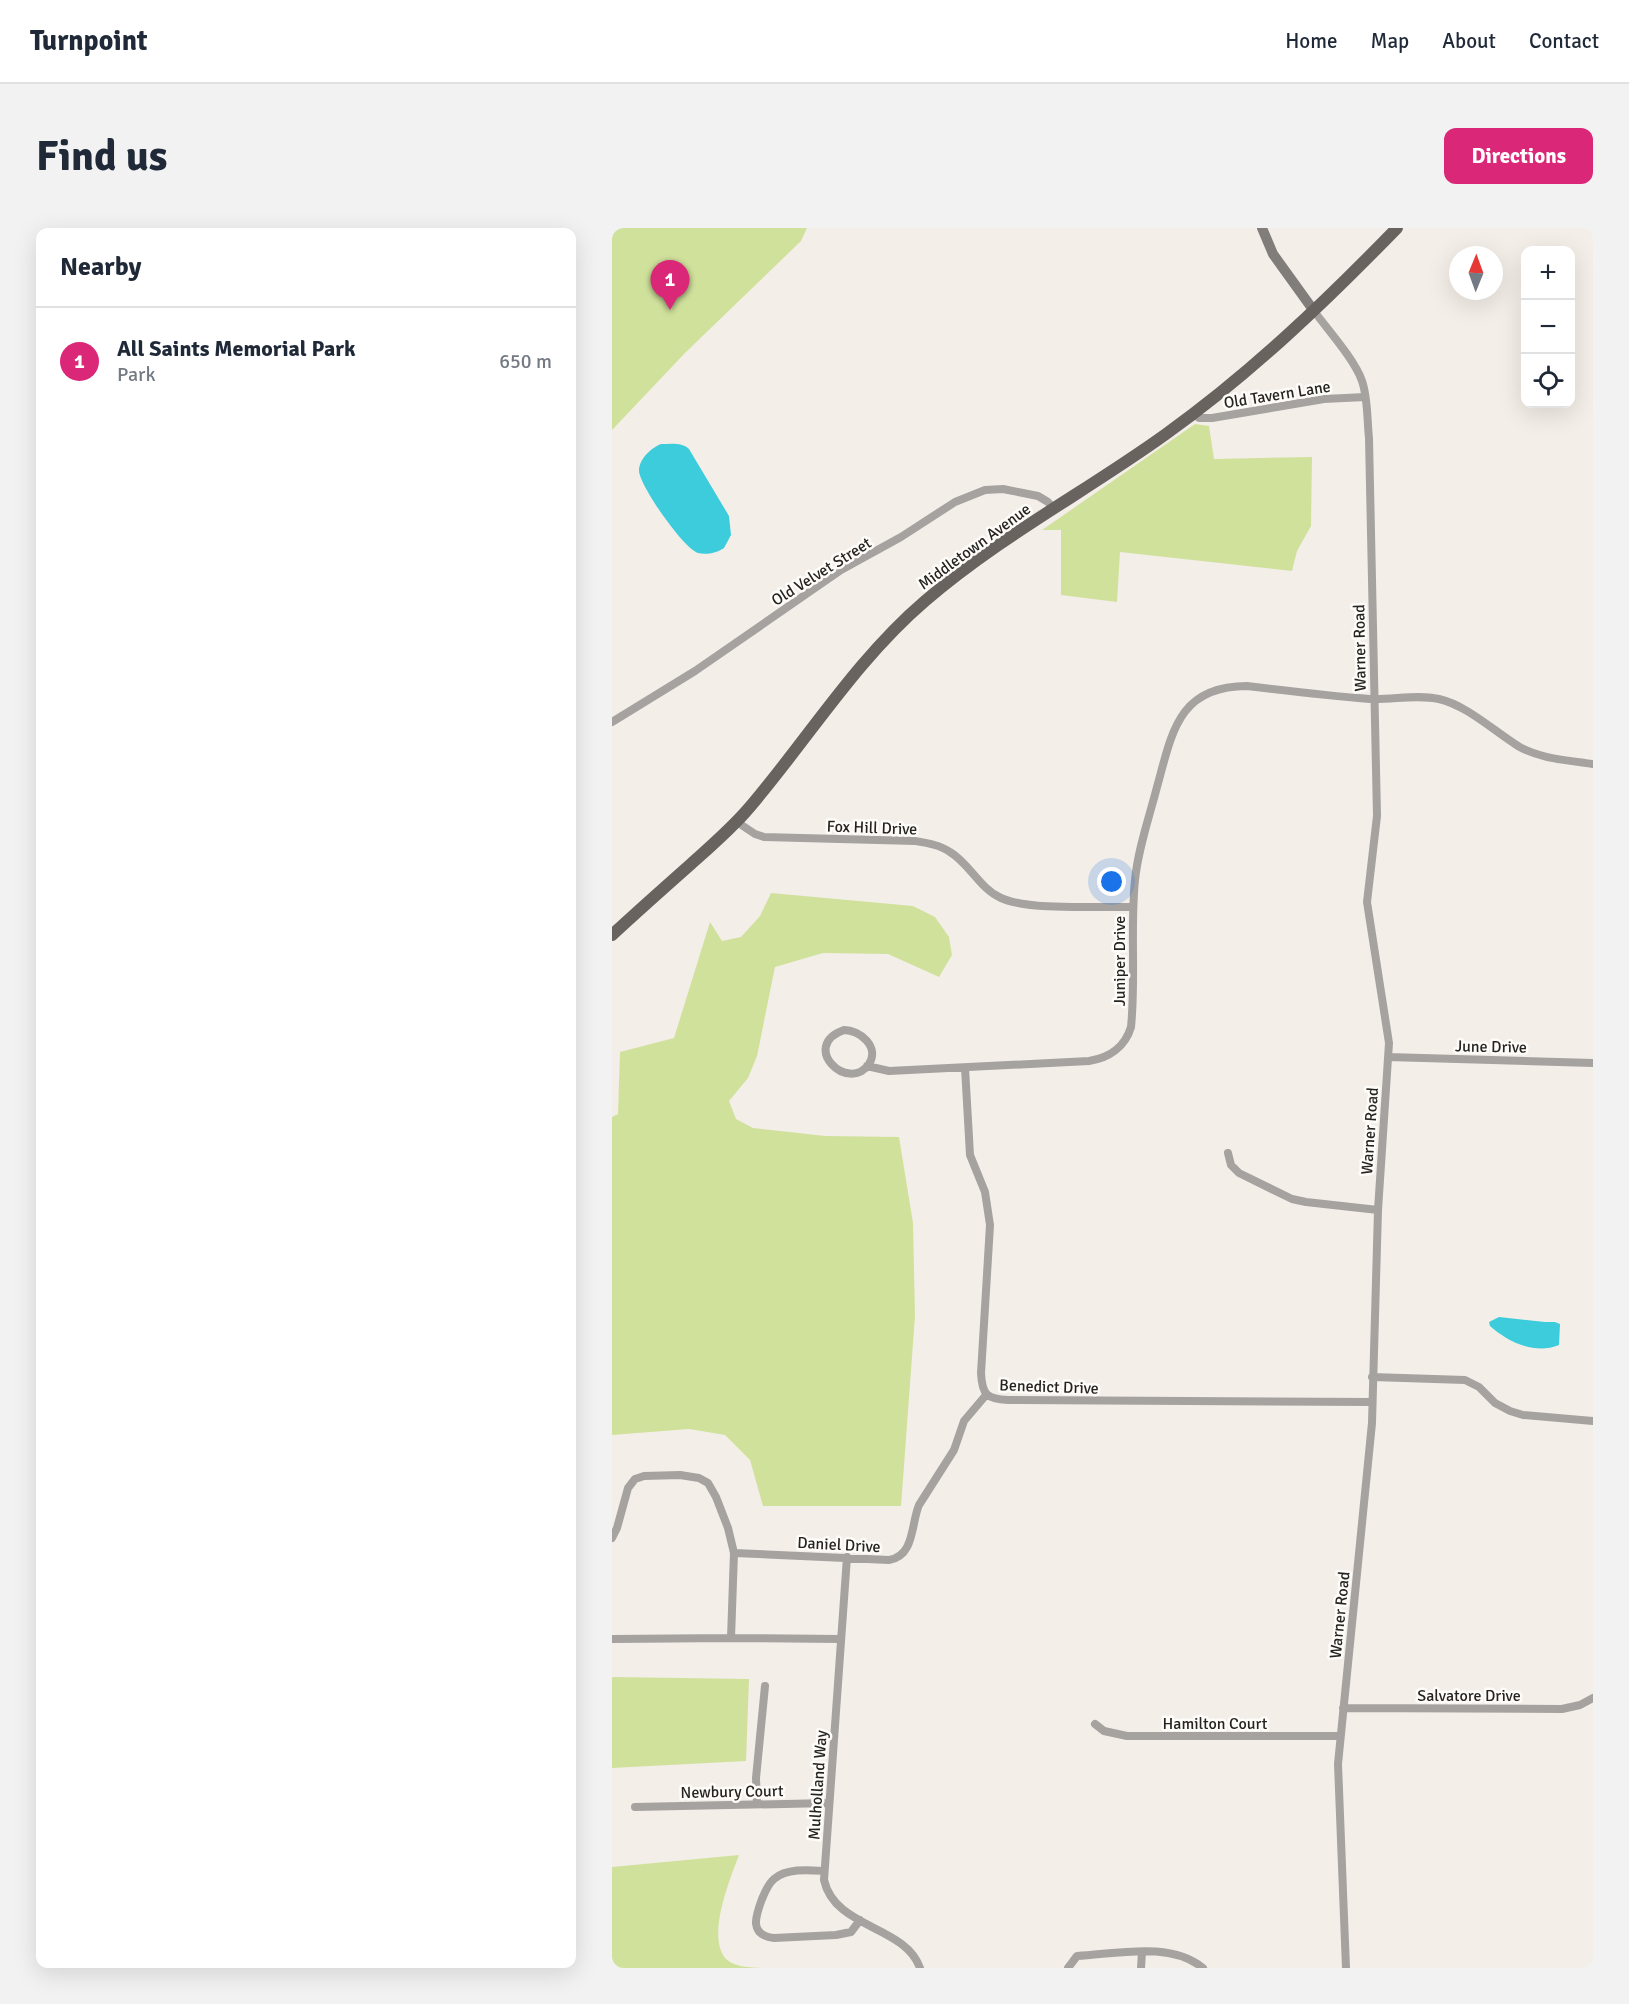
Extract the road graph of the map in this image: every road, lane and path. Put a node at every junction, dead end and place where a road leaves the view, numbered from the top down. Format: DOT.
graph roads {
  1 [pos="1262,228"];
  2 [pos="1397,228"];
  3 [pos="1314,311"];
  4 [pos="1365,397"];
  5 [pos="1193,414"];
  6 [pos="1054,509"];
  7 [pos="1374,699"];
  8 [pos="612,722"];
  9 [pos="1593,764"];
  10 [pos="736,822"];
  11 [pos="1133,907"];
  12 [pos="612,935"];
  13 [pos="1388,1057"];
  14 [pos="1593,1063"];
  15 [pos="867,1066"];
  16 [pos="965,1068"];
  17 [pos="1228,1153"];
  18 [pos="1378,1210"];
  19 [pos="1372,1377"];
  20 [pos="986,1395"];
  21 [pos="1372,1402"];
  22 [pos="1593,1421"];
  23 [pos="612,1538"];
  24 [pos="734,1553"];
  25 [pos="847,1557"];
  26 [pos="730,1638"];
  27 [pos="612,1639"];
  28 [pos="841,1639"];
  29 [pos="765,1686"];
  30 [pos="1593,1698"];
  31 [pos="1343,1708"];
  32 [pos="1095,1724"];
  33 [pos="1339,1736"];
  34 [pos="829,1803"];
  35 [pos="757,1804"];
  36 [pos="635,1807"];
  37 [pos="824,1871"];
  38 [pos="860,1920"];
  39 [pos="1142,1952"];
  40 [pos="920,1968"];
  41 [pos="1068,1968"];
  42 [pos="1141,1968"];
  43 [pos="1203,1968"];
  44 [pos="1346,1968"];
  1 -- 3 [label="street"];
  2 -- 3 [label="main road, Middletown Avenue"];
  3 -- 4 [label="street, Warner Road"];
  3 -- 5 [label="main road, Middletown Avenue"];
  4 -- 5 [label="street, Old Tavern Lane"];
  4 -- 7 [label="street, Warner Road"];
  5 -- 6 [label="main road, Middletown Avenue"];
  6 -- 8 [label="street, Old Velvet Street"];
  6 -- 10 [label="main road, Middletown Avenue"];
  7 -- 9 [label="street, Juniper Drive"];
  7 -- 11 [label="street, Juniper Drive"];
  7 -- 13 [label="street, Warner Road"];
  10 -- 11 [label="street, Fox Hill Drive"];
  10 -- 12 [label="main road, Middletown Avenue"];
  11 -- 16 [label="street, Juniper Drive"];
  13 -- 14 [label="street, June Drive"];
  13 -- 18 [label="street, Warner Road"];
  15 -- 15 [label="street, Juniper Drive"];
  15 -- 16 [label="street, Juniper Drive"];
  16 -- 20 [label="street, Benedict Drive"];
  17 -- 18 [label="street"];
  18 -- 19 [label="street, Warner Road"];
  19 -- 21 [label="street, Warner Road"];
  19 -- 22 [label="street"];
  20 -- 21 [label="street, Benedict Drive"];
  20 -- 25 [label="street, Daniel Drive"];
  21 -- 31 [label="street, Warner Road"];
  23 -- 24 [label="street"];
  24 -- 25 [label="street, Daniel Drive"];
  24 -- 26 [label="street"];
  25 -- 28 [label="street, Mulholland Way"];
  26 -- 27 [label="street"];
  26 -- 28 [label="street"];
  28 -- 34 [label="street, Mulholland Way"];
  29 -- 35 [label="street"];
  30 -- 31 [label="street, Salvatore Drive"];
  31 -- 33 [label="street, Warner Road"];
  32 -- 33 [label="street, Hamilton Court"];
  33 -- 44 [label="street, Warner Road"];
  34 -- 35 [label="street, Newbury Court"];
  34 -- 37 [label="street, Mulholland Way"];
  35 -- 36 [label="street, Newbury Court"];
  37 -- 38 [label="street, Mulholland Way"];
  37 -- 38 [label="street"];
  38 -- 40 [label="street, Mulholland Way"];
  39 -- 41 [label="street"];
  39 -- 42 [label="street"];
  39 -- 43 [label="street"];
}
